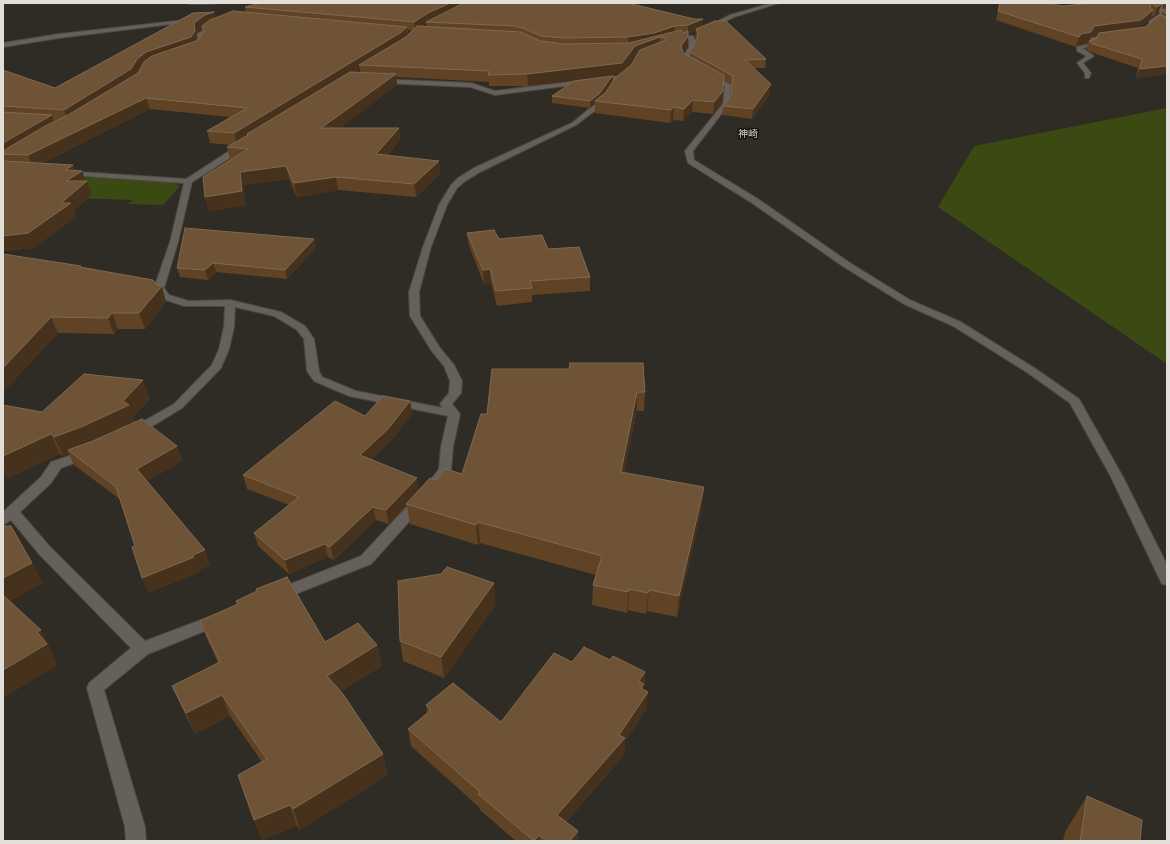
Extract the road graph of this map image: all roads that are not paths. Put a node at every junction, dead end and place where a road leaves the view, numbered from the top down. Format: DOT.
graph roads {
  1 [pos="189,3"];
  2 [pos="214,3"];
  3 [pos="777,3"];
  4 [pos="1162,3"];
  5 [pos="212,18"];
  6 [pos="197,20"];
  7 [pos="1147,26"];
  8 [pos="697,34"];
  9 [pos="1122,35"];
  10 [pos="666,44"];
  11 [pos="3,45"];
  12 [pos="189,51"];
  13 [pos="631,68"];
  14 [pos="1087,77"];
  15 [pos="625,78"];
  16 [pos="373,80"];
  17 [pos="249,143"];
  18 [pos="62,173"];
  19 [pos="188,181"];
  20 [pos="230,303"];
  21 [pos="454,414"];
  22 [pos="122,438"];
  23 [pos="94,451"];
  24 [pos="7,516"];
  25 [pos="1167,580"];
  26 [pos="265,600"];
  27 [pos="229,615"];
  28 [pos="142,649"];
  29 [pos="136,841"];
  1 -- 2 [label="street"];
  3 -- 8 [label="street"];
  4 -- 7 [label="street"];
  5 -- 12 [label="street"];
  6 -- 11 [label="street"];
  8 -- 10 [label="street"];
  8 -- 25 [label="street"];
  9 -- 14 [label="street"];
  13 -- 15 [label="street"];
  15 -- 16 [label="street"];
  15 -- 21 [label="street"];
  17 -- 19 [label="street"];
  18 -- 19 [label="street"];
  19 -- 20 [label="street"];
  20 -- 21 [label="street"];
  20 -- 22 [label="street"];
  21 -- 26 [label="street"];
  23 -- 24 [label="street"];
  24 -- 28 [label="street"];
  27 -- 28 [label="street"];
  28 -- 29 [label="street"];
}
